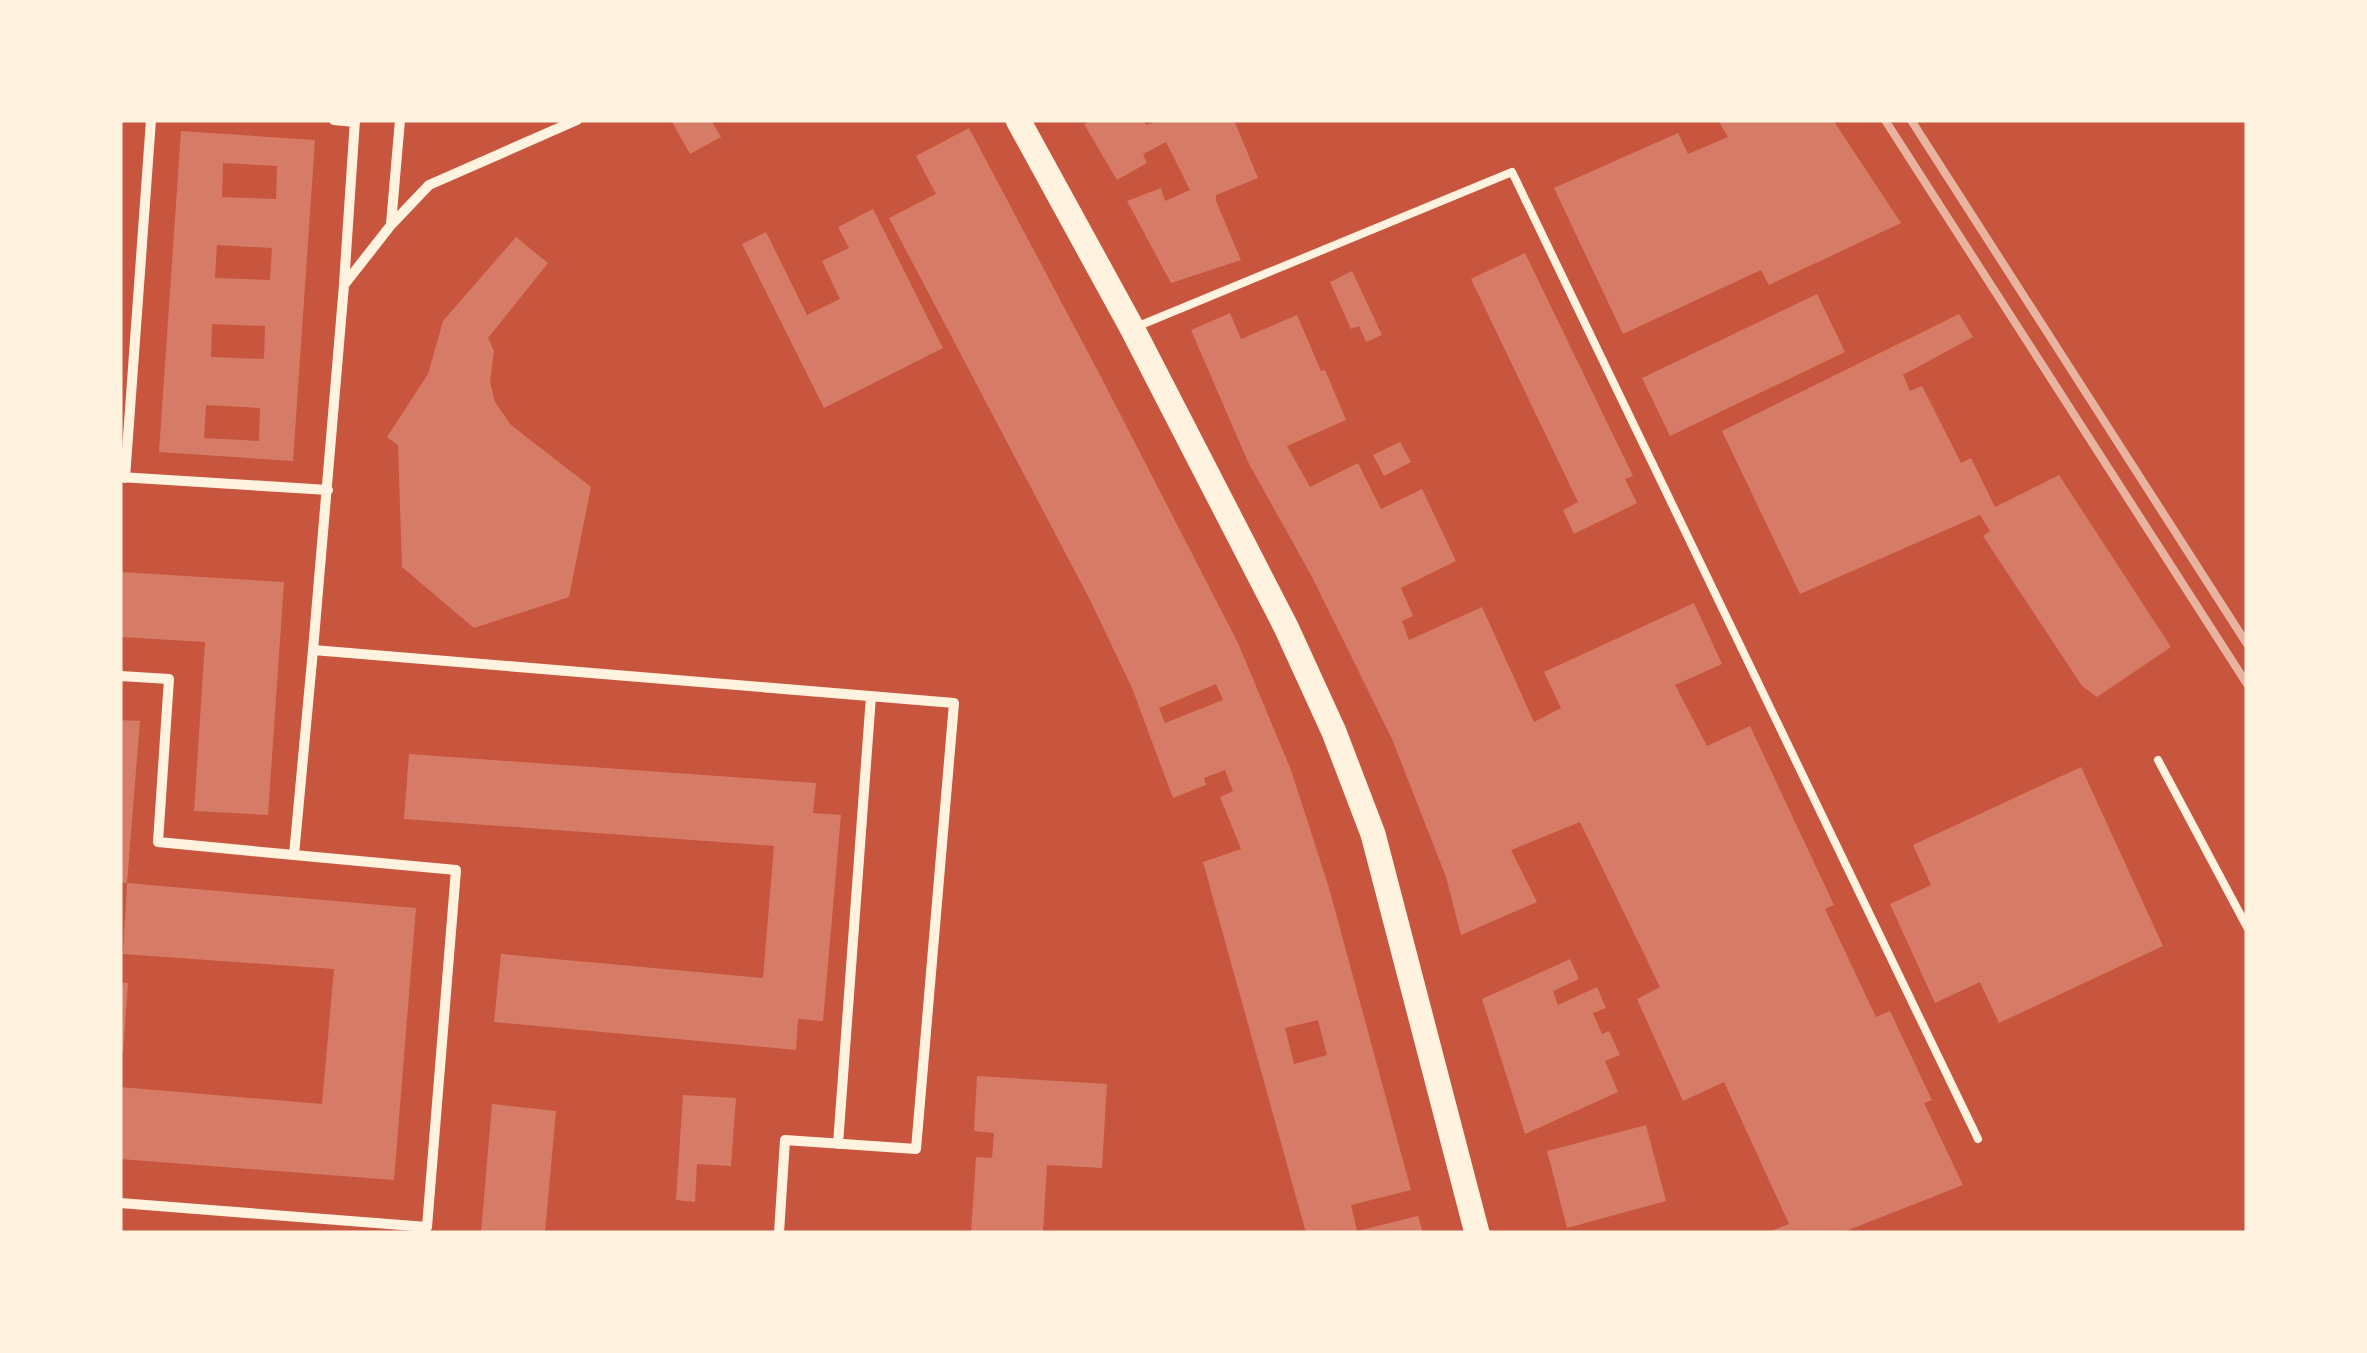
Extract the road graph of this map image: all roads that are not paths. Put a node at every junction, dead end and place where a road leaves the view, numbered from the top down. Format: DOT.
graph roads {
  1 [pos="151,120"];
  2 [pos="334,120"];
  3 [pos="400,120"];
  4 [pos="577,120"];
  5 [pos="1018,120"];
  6 [pos="355,121"];
  7 [pos="391,225"];
  8 [pos="344,285"];
  9 [pos="1132,328"];
  10 [pos="123,477"];
  11 [pos="328,490"];
  12 [pos="313,650"];
  13 [pos="120,676"];
  14 [pos="871,696"];
  15 [pos="2158,760"];
  16 [pos="294,855"];
  17 [pos="2247,927"];
  18 [pos="1978,1138"];
  19 [pos="838,1144"];
  20 [pos="120,1203"];
  21 [pos="779,1233"];
  22 [pos="1477,1233"];
  1 -- 10 [label="street"];
  2 -- 6 [label="street"];
  3 -- 7 [label="street"];
  4 -- 7 [label="street"];
  5 -- 9 [label="main road"];
  6 -- 8 [label="street"];
  7 -- 8 [label="street"];
  8 -- 11 [label="street"];
  9 -- 18 [label="lane"];
  9 -- 22 [label="main road"];
  10 -- 11 [label="street"];
  11 -- 12 [label="street"];
  12 -- 14 [label="street"];
  12 -- 16 [label="street"];
  13 -- 16 [label="street"];
  14 -- 19 [label="street"];
  14 -- 19 [label="street"];
  15 -- 17 [label="lane"];
  16 -- 20 [label="street"];
  19 -- 21 [label="street"];
}
